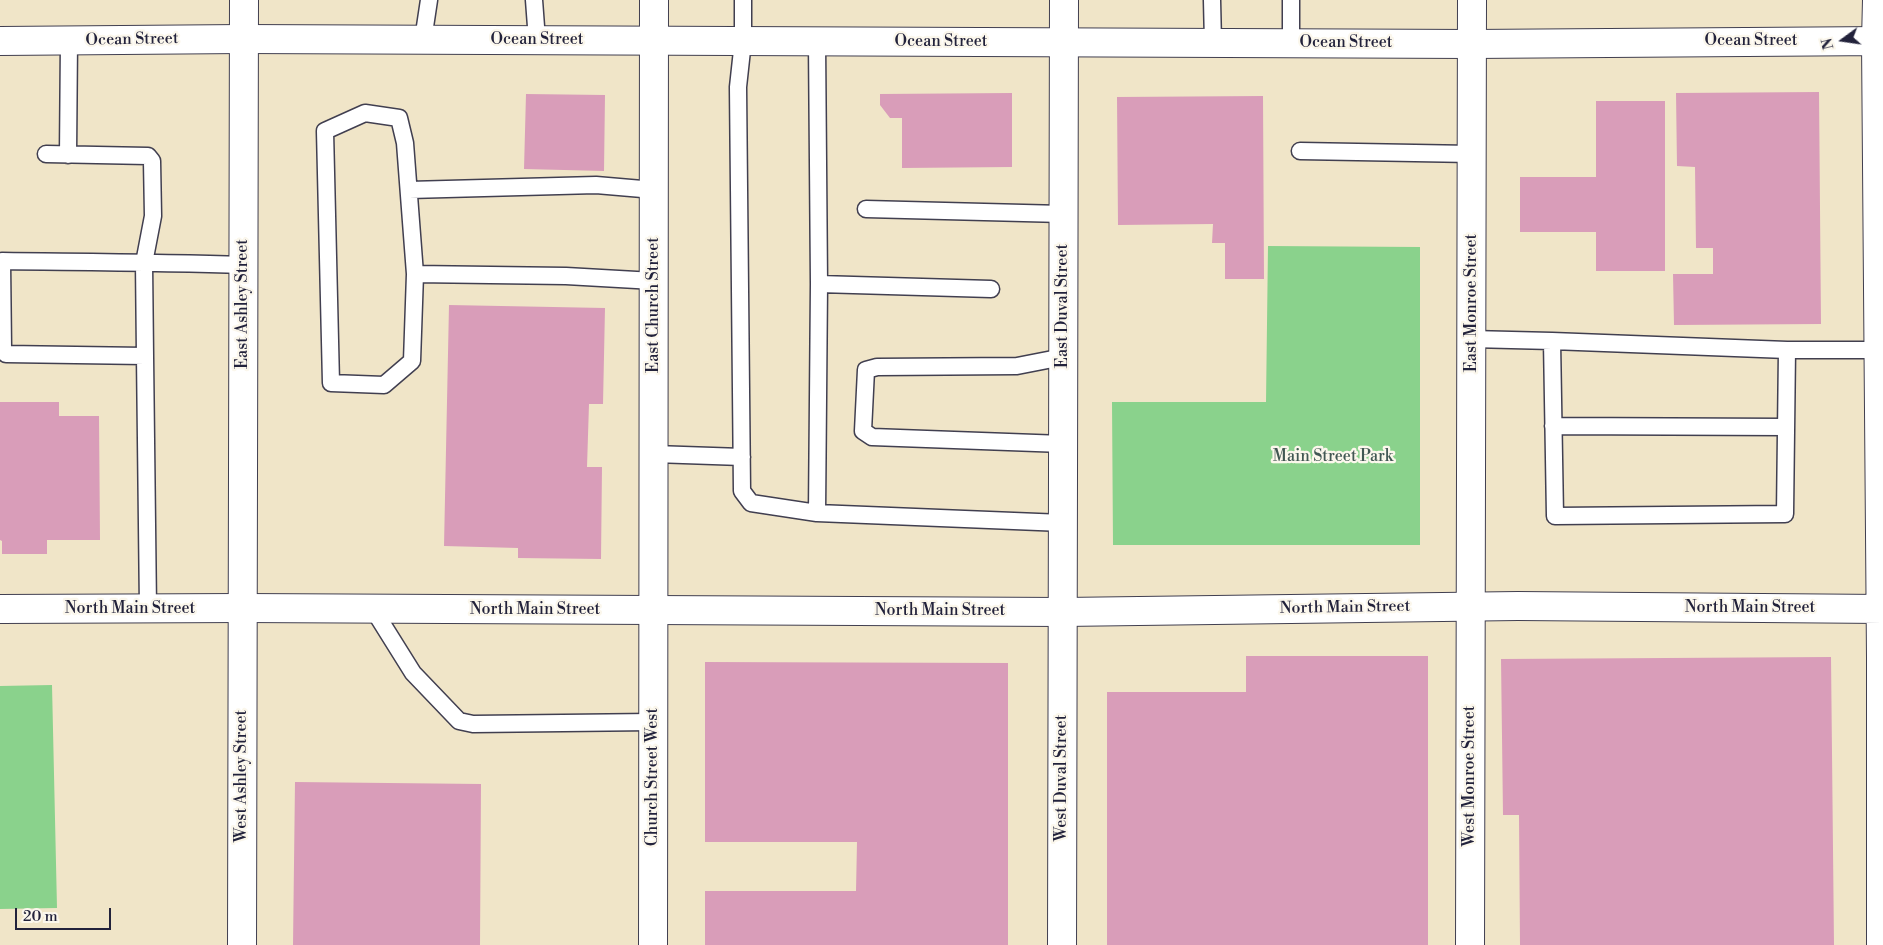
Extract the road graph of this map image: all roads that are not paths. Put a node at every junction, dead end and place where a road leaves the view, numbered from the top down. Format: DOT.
graph roads {
  1 [pos="244,0"];
  2 [pos="429,0"];
  3 [pos="534,0"];
  4 [pos="654,0"];
  5 [pos="743,0"];
  6 [pos="1064,0"];
  7 [pos="1212,0"];
  8 [pos="1291,0"];
  9 [pos="1472,0"];
  10 [pos="1877,0"];
  11 [pos="243,39"];
  12 [pos="69,40"];
  13 [pos="423,40"];
  14 [pos="537,40"];
  15 [pos="654,40"];
  16 [pos="0,41"];
  17 [pos="743,41"];
  18 [pos="1880,41"];
  19 [pos="817,42"];
  20 [pos="1064,42"];
  21 [pos="1213,43"];
  22 [pos="1291,43"];
  23 [pos="1472,44"];
  24 [pos="1300,151"];
  25 [pos="46,154"];
  26 [pos="1472,154"];
  27 [pos="68,155"];
  28 [pos="409,190"];
  29 [pos="654,190"];
  30 [pos="866,209"];
  31 [pos="1063,214"];
  32 [pos="1,259"];
  33 [pos="144,263"];
  34 [pos="243,265"];
  35 [pos="415,274"];
  36 [pos="654,281"];
  37 [pos="819,284"];
  38 [pos="991,289"];
  39 [pos="1471,339"];
  40 [pos="1552,341"];
  41 [pos="1787,350"];
  42 [pos="1879,350"];
  43 [pos="145,356"];
  44 [pos="1063,357"];
  45 [pos="1554,426"];
  46 [pos="1786,428"];
  47 [pos="1063,444"];
  48 [pos="654,454"];
  49 [pos="742,457"];
  50 [pos="818,513"];
  51 [pos="1062,523"];
  52 [pos="1470,606"];
  53 [pos="243,608"];
  54 [pos="0,609"];
  55 [pos="148,609"];
  56 [pos="374,609"];
  57 [pos="1882,609"];
  58 [pos="653,610"];
  59 [pos="1063,612"];
  60 [pos="653,722"];
  61 [pos="242,945"];
  62 [pos="653,945"];
  63 [pos="1062,945"];
  64 [pos="1470,945"];
  65 [pos="1881,945"];
  1 -- 11 [label="main road, East Ashley Street"];
  2 -- 13 [label="lane"];
  3 -- 14 [label="lane"];
  4 -- 15 [label="main road, East Church Street"];
  5 -- 17 [label="lane"];
  6 -- 20 [label="main road, East Duval Street"];
  7 -- 21 [label="lane"];
  8 -- 22 [label="lane"];
  9 -- 23 [label="main road, East Monroe Street"];
  10 -- 18 [label="main road"];
  11 -- 12 [label="main road, Ocean Street"];
  11 -- 13 [label="main road, Ocean Street"];
  11 -- 34 [label="main road, East Ashley Street"];
  12 -- 16 [label="main road, Ocean Street"];
  12 -- 27 [label="lane"];
  13 -- 14 [label="main road, Ocean Street"];
  14 -- 15 [label="main road, Ocean Street"];
  15 -- 17 [label="main road, Ocean Street"];
  15 -- 29 [label="main road, East Church Street"];
  17 -- 19 [label="main road, Ocean Street"];
  17 -- 49 [label="lane"];
  18 -- 23 [label="main road, Ocean Street"];
  18 -- 42 [label="main road"];
  19 -- 20 [label="main road, Ocean Street"];
  19 -- 37 [label="lane"];
  20 -- 21 [label="main road, Ocean Street"];
  20 -- 31 [label="main road, East Duval Street"];
  21 -- 22 [label="main road, Ocean Street"];
  22 -- 23 [label="main road, Ocean Street"];
  23 -- 26 [label="main road, East Monroe Street"];
  24 -- 26 [label="lane"];
  25 -- 27 [label="lane"];
  26 -- 39 [label="main road, East Monroe Street"];
  27 -- 33 [label="lane"];
  28 -- 29 [label="lane"];
  28 -- 35 [label="lane"];
  28 -- 35 [label="lane"];
  29 -- 36 [label="main road, East Church Street"];
  30 -- 31 [label="lane"];
  31 -- 44 [label="main road, East Duval Street"];
  32 -- 33 [label="lane"];
  32 -- 43 [label="lane"];
  33 -- 34 [label="lane"];
  33 -- 43 [label="lane"];
  34 -- 53 [label="main road, East Ashley Street"];
  35 -- 36 [label="lane"];
  36 -- 48 [label="main road, East Church Street"];
  37 -- 38 [label="lane"];
  37 -- 50 [label="lane"];
  39 -- 40 [label="lane"];
  39 -- 52 [label="main road, East Monroe Street"];
  40 -- 41 [label="lane"];
  40 -- 45 [label="lane"];
  41 -- 42 [label="lane"];
  41 -- 46 [label="lane"];
  42 -- 57 [label="main road"];
  43 -- 55 [label="lane"];
  44 -- 47 [label="main road, East Duval Street"];
  44 -- 47 [label="lane"];
  45 -- 46 [label="lane"];
  45 -- 46 [label="lane"];
  47 -- 51 [label="main road, East Duval Street"];
  48 -- 49 [label="lane"];
  48 -- 58 [label="main road, East Church Street"];
  49 -- 50 [label="lane"];
  50 -- 51 [label="lane"];
  51 -- 59 [label="main road, East Duval Street"];
  52 -- 57 [label="main road, North Main Street"];
  52 -- 59 [label="main road, North Main Street"];
  52 -- 64 [label="main road, West Monroe Street"];
  53 -- 55 [label="main road, North Main Street"];
  53 -- 56 [label="main road, North Main Street"];
  53 -- 61 [label="main road, West Ashley Street"];
  54 -- 55 [label="main road, North Main Street"];
  56 -- 58 [label="main road, North Main Street"];
  56 -- 60 [label="lane"];
  57 -- 65 [label="main road"];
  58 -- 59 [label="main road, North Main Street"];
  58 -- 60 [label="main road, Church Street West"];
  59 -- 63 [label="main road, West Duval Street"];
  60 -- 62 [label="main road, Church Street West"];
}
